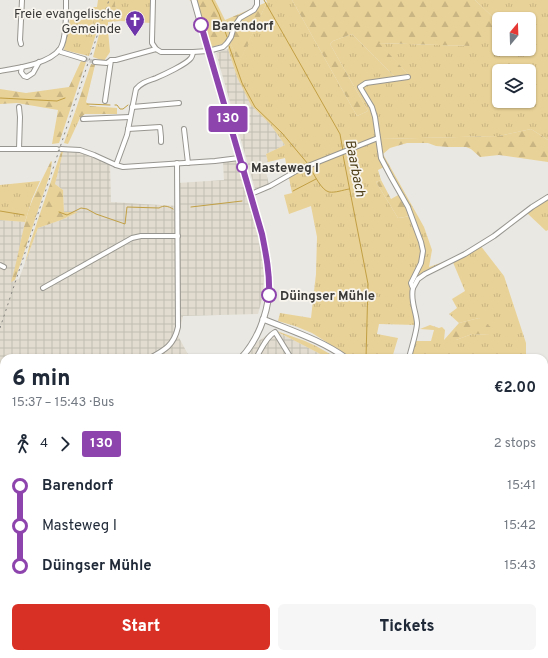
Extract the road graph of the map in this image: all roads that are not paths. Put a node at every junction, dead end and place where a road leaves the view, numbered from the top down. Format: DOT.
graph roads {
  1 [pos="22,0"];
  2 [pos="66,0"];
  3 [pos="153,0"];
  4 [pos="194,0"];
  5 [pos="257,0"];
  6 [pos="21,44"];
  7 [pos="156,49"];
  8 [pos="59,50"];
  9 [pos="208,51"];
  10 [pos="193,52"];
  11 [pos="84,59"];
  12 [pos="111,60"];
  13 [pos="39,62"];
  14 [pos="95,62"];
  15 [pos="22,67"];
  16 [pos="0,71"];
  17 [pos="408,77"];
  18 [pos="105,101"];
  19 [pos="179,103"];
  20 [pos="19,107"];
  21 [pos="132,107"];
  22 [pos="130,118"];
  23 [pos="84,119"];
  24 [pos="184,128"];
  25 [pos="128,129"];
  26 [pos="378,138"];
  27 [pos="160,142"];
  28 [pos="0,149"];
  29 [pos="19,149"];
  30 [pos="239,158"];
  31 [pos="177,163"];
  32 [pos="188,163"];
  33 [pos="116,165"];
  34 [pos="251,194"];
  35 [pos="548,197"];
  36 [pos="178,236"];
  37 [pos="43,288"];
  38 [pos="413,288"];
  39 [pos="263,319"];
  40 [pos="158,354"];
  41 [pos="244,354"];
  42 [pos="258,354"];
  43 [pos="289,354"];
  44 [pos="339,354"];
  45 [pos="409,354"];
  1 -- 6 [label="street"];
  2 -- 8 [label="street"];
  3 -- 7 [label="street"];
  4 -- 9 [label="main road"];
  5 -- 9 [label="street"];
  7 -- 10 [label="street"];
  7 -- 12 [label="street"];
  8 -- 11 [label="street"];
  8 -- 13 [label="street"];
  9 -- 10 [label="street"];
  9 -- 30 [label="main road"];
  10 -- 21 [label="street"];
  12 -- 14 [label="street"];
  12 -- 18 [label="street"];
  13 -- 15 [label="street"];
  13 -- 15 [label="street"];
  15 -- 16 [label="street"];
  17 -- 26 [label="street"];
  19 -- 21 [label="street"];
  20 -- 29 [label="street"];
  21 -- 22 [label="street"];
  22 -- 23 [label="street"];
  22 -- 25 [label="street"];
  24 -- 32 [label="street"];
  25 -- 27 [label="street"];
  25 -- 33 [label="street"];
  26 -- 34 [label="street"];
  26 -- 38 [label="street"];
  28 -- 29 [label="street"];
  29 -- 33 [label="street"];
  30 -- 32 [label="street"];
  30 -- 34 [label="main road"];
  31 -- 32 [label="street"];
  31 -- 33 [label="street"];
  31 -- 36 [label="street"];
  34 -- 39 [label="main road"];
  35 -- 38 [label="street"];
  36 -- 37 [label="street"];
  36 -- 40 [label="street"];
  38 -- 45 [label="street"];
  39 -- 41 [label="main road"];
  39 -- 44 [label="main road"];
  42 -- 43 [label="street"];
}
